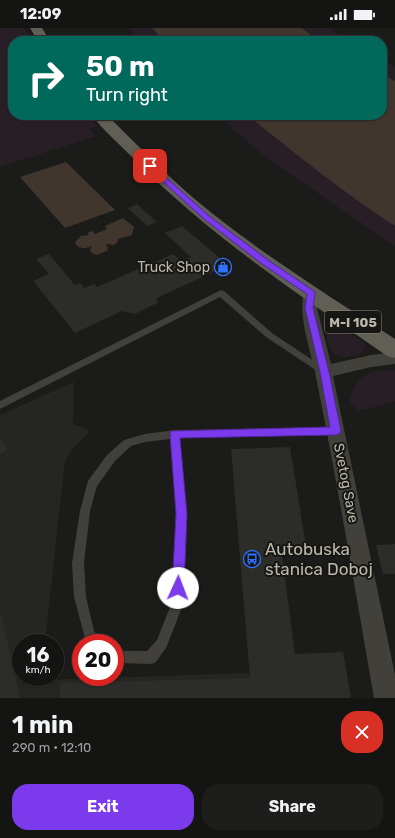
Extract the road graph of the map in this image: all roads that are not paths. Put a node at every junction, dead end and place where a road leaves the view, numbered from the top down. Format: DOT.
graph roads {
  1 [pos="104,120"];
  2 [pos="311,293"];
  3 [pos="395,350"];
  4 [pos="395,358"];
  5 [pos="324,372"];
  6 [pos="0,405"];
  7 [pos="336,431"];
  8 [pos="175,434"];
  9 [pos="89,634"];
  10 [pos="124,657"];
  11 [pos="387,698"];
  1 -- 2 [label="main road, M-I 105"];
  2 -- 3 [label="main road, M-I 105"];
  2 -- 5 [label="street, Svetog Save"];
  4 -- 5 [label="street"];
  5 -- 6 [label="lane"];
  5 -- 7 [label="street, Svetog Save"];
  7 -- 8 [label="lane"];
  7 -- 11 [label="street, Svetog Save"];
  8 -- 9 [label="lane"];
  8 -- 10 [label="lane"];
}
